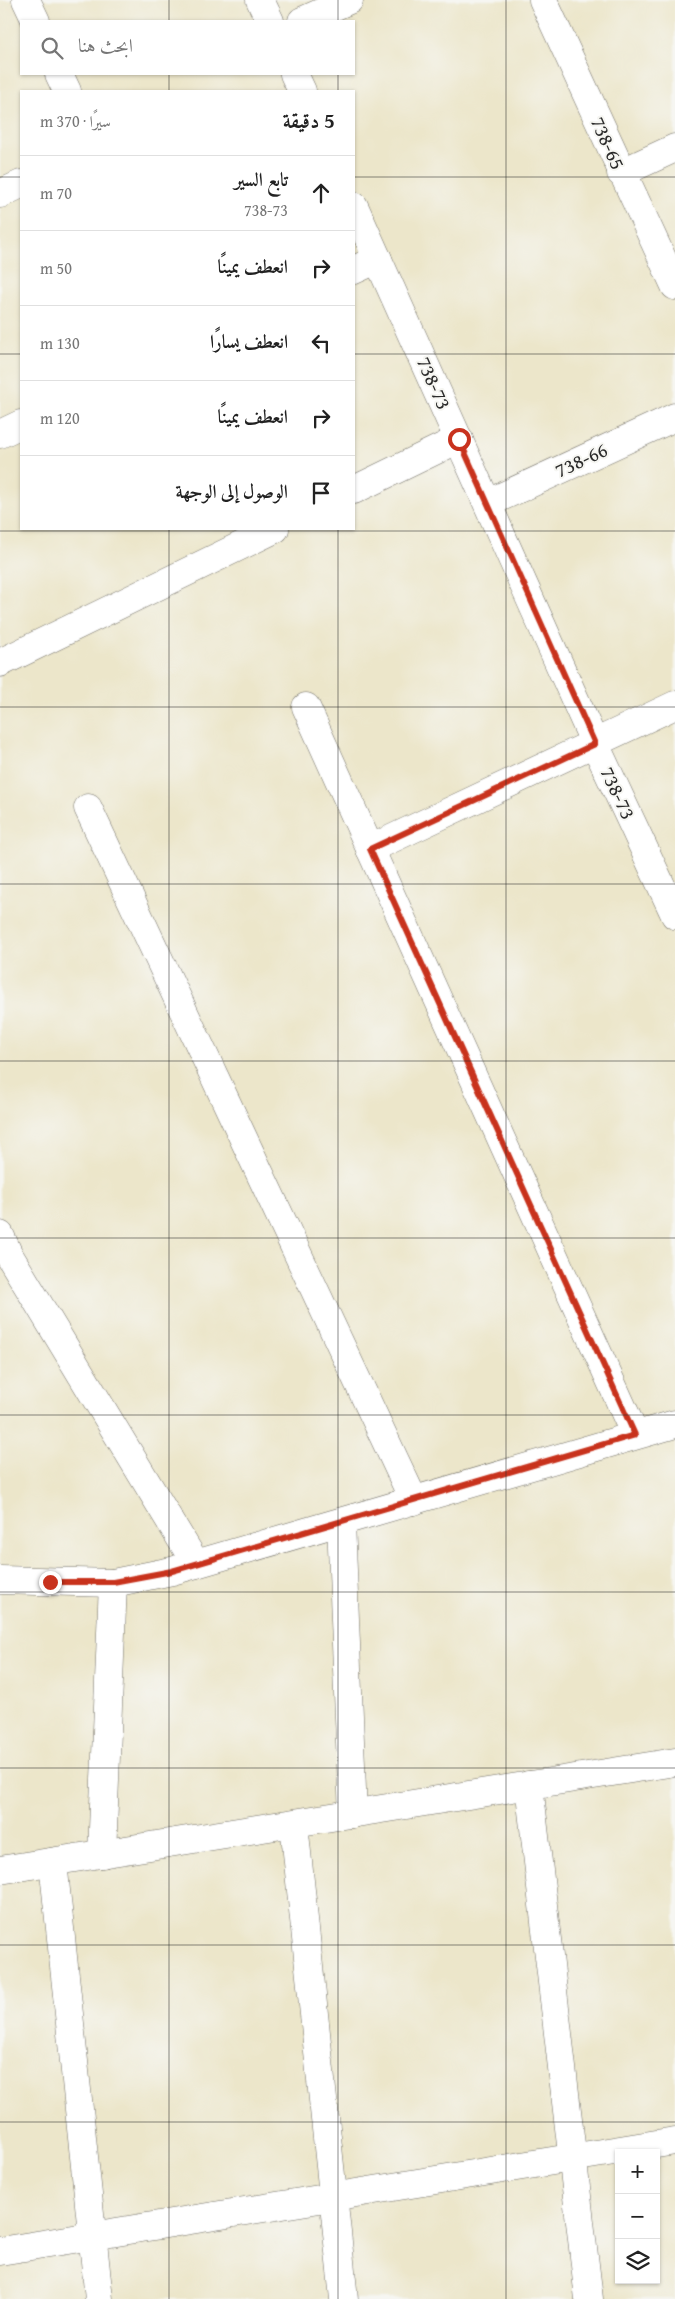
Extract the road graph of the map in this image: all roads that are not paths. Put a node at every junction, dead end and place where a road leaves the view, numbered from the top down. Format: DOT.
graph roads {
  1 [pos="26,0"];
  2 [pos="260,0"];
  3 [pos="349,0"];
  4 [pos="543,0"];
  5 [pos="36,20"];
  6 [pos="270,20"];
  7 [pos="304,20"];
  8 [pos="59,75"];
  9 [pos="294,75"];
  10 [pos="67,90"];
  11 [pos="302,90"];
  12 [pos="675,148"];
  13 [pos="621,173"];
  14 [pos="20,184"];
  15 [pos="0,194"];
  16 [pos="355,211"];
  17 [pos="366,265"];
  18 [pos="675,286"];
  19 [pos="675,417"];
  20 [pos="20,424"];
  21 [pos="0,434"];
  22 [pos="459,439"];
  23 [pos="355,490"];
  24 [pos="488,503"];
  25 [pos="273,530"];
  26 [pos="0,663"];
  27 [pos="675,705"];
  28 [pos="306,707"];
  29 [pos="595,744"];
  30 [pos="88,808"];
  31 [pos="370,849"];
  32 [pos="675,914"];
  33 [pos="3,1249"];
  34 [pos="675,1424"];
  35 [pos="635,1435"];
  36 [pos="414,1501"];
  37 [pos="341,1522"];
  38 [pos="196,1564"];
  39 [pos="0,1580"];
  40 [pos="113,1582"];
  41 [pos="675,1762"];
  42 [pos="529,1785"];
  43 [pos="353,1814"];
  44 [pos="294,1824"];
  45 [pos="102,1854"];
  46 [pos="53,1862"];
  47 [pos="0,1870"];
  48 [pos="675,2141"];
  49 [pos="573,2158"];
  50 [pos="333,2197"];
  51 [pos="92,2236"];
  52 [pos="0,2251"];
  53 [pos="99,2299"];
  54 [pos="344,2299"];
  55 [pos="589,2299"];
  1 -- 5 [label="street"];
  2 -- 6 [label="street"];
  3 -- 7 [label="street"];
  4 -- 13 [label="street, 738-65"];
  8 -- 10 [label="street"];
  9 -- 11 [label="street"];
  12 -- 13 [label="street"];
  13 -- 18 [label="street, 738-65"];
  14 -- 15 [label="street"];
  16 -- 17 [label="street, 738-73"];
  17 -- 22 [label="street, 738-73"];
  19 -- 24 [label="street, 738-66"];
  20 -- 21 [label="street"];
  22 -- 23 [label="street"];
  22 -- 24 [label="street, 738-73"];
  24 -- 29 [label="street, 738-73"];
  25 -- 26 [label="street"];
  27 -- 29 [label="street"];
  28 -- 31 [label="street"];
  29 -- 31 [label="street"];
  29 -- 32 [label="street, 738-73"];
  30 -- 36 [label="street"];
  31 -- 35 [label="street"];
  33 -- 38 [label="street"];
  34 -- 35 [label="street"];
  35 -- 36 [label="street"];
  36 -- 37 [label="street"];
  37 -- 38 [label="street"];
  37 -- 43 [label="street"];
  38 -- 40 [label="street"];
  39 -- 40 [label="street"];
  40 -- 45 [label="street"];
  41 -- 42 [label="street"];
  42 -- 43 [label="street"];
  42 -- 49 [label="street"];
  43 -- 44 [label="street"];
  44 -- 45 [label="street"];
  44 -- 50 [label="street"];
  45 -- 46 [label="street"];
  46 -- 47 [label="street"];
  46 -- 51 [label="street"];
  48 -- 49 [label="street"];
  49 -- 50 [label="street"];
  49 -- 55 [label="street"];
  50 -- 51 [label="street"];
  50 -- 54 [label="street"];
  51 -- 52 [label="street"];
  51 -- 53 [label="street"];
}
